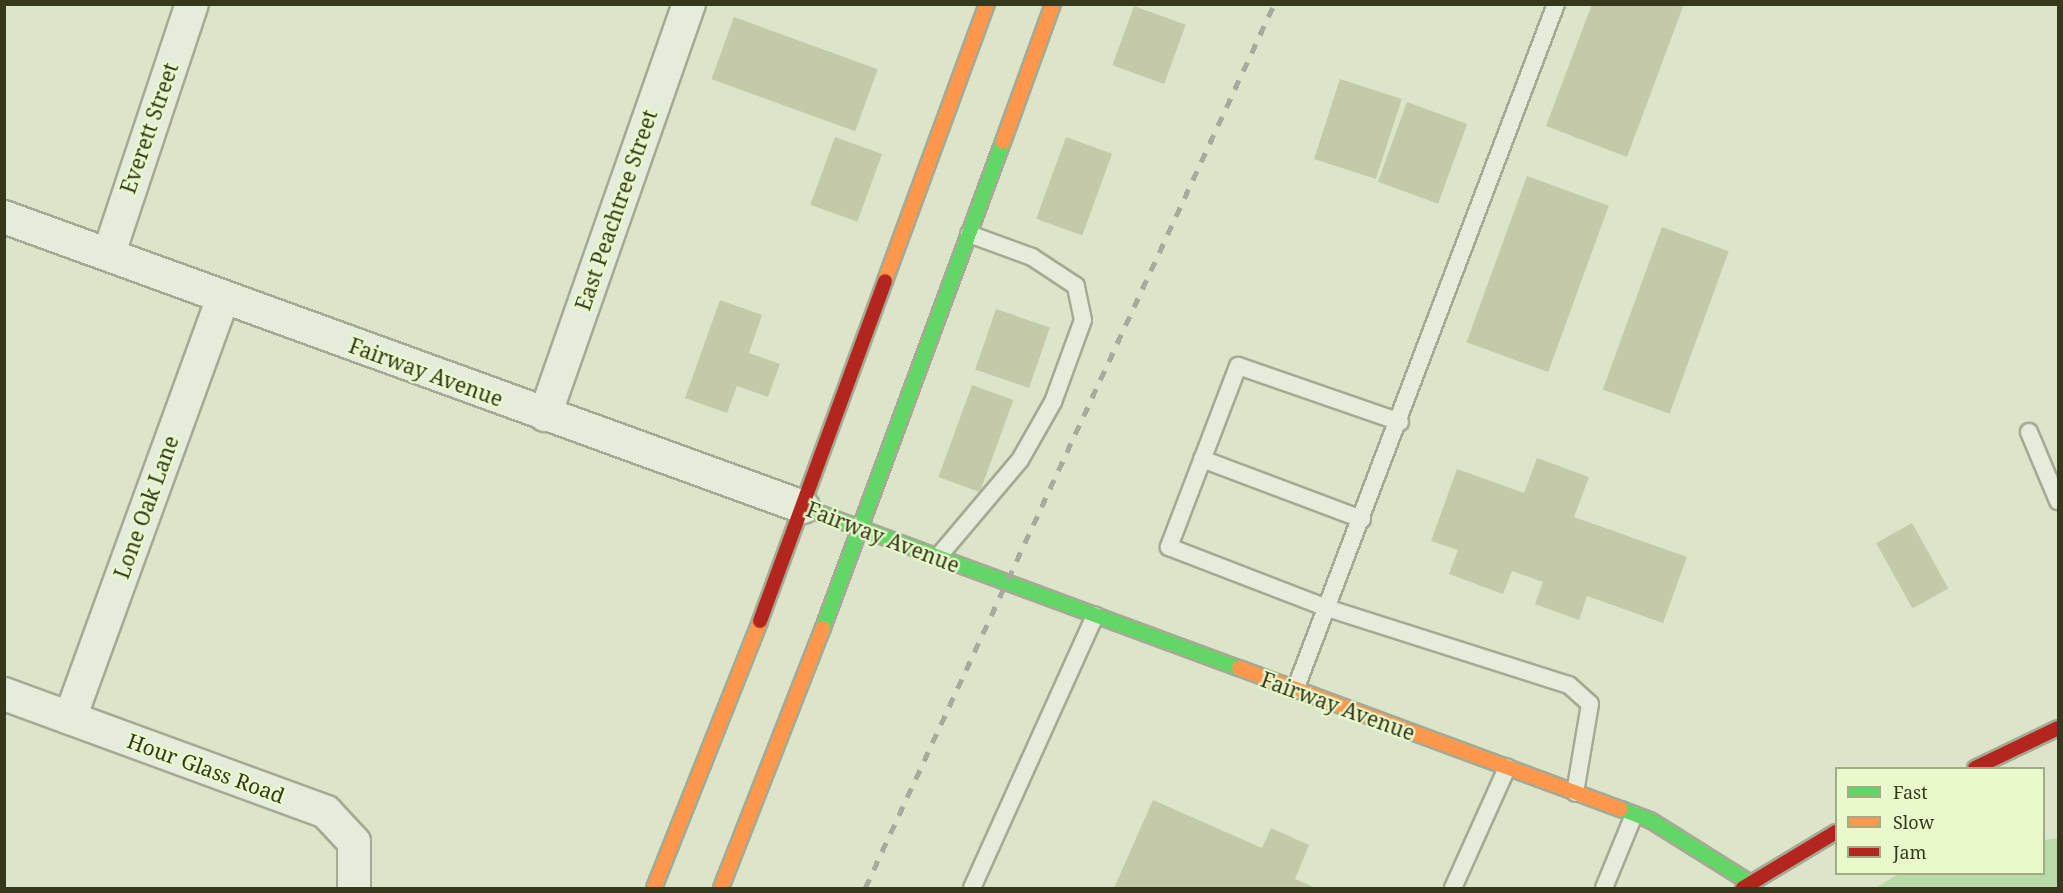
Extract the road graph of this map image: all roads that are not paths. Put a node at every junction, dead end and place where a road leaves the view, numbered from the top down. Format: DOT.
graph roads {
  1 [pos="192,4"];
  2 [pos="689,4"];
  3 [pos="987,4"];
  4 [pos="1053,4"];
  5 [pos="1556,4"];
  6 [pos="4,217"];
  7 [pos="969,234"];
  8 [pos="109,253"];
  9 [pos="223,297"];
  10 [pos="545,415"];
  11 [pos="1400,422"];
  12 [pos="2029,432"];
  13 [pos="1202,459"];
  14 [pos="2058,501"];
  15 [pos="803,507"];
  16 [pos="1362,519"];
  17 [pos="862,527"];
  18 [pos="938,557"];
  19 [pos="1327,608"];
  20 [pos="1095,616"];
  21 [pos="1295,690"];
  22 [pos="4,694"];
  23 [pos="70,718"];
  24 [pos="2058,728"];
  25 [pos="1977,767"];
  26 [pos="1507,768"];
  27 [pos="1575,792"];
  28 [pos="1634,814"];
  29 [pos="1835,833"];
  30 [pos="1746,885"];
  31 [pos="354,888"];
  32 [pos="654,888"];
  33 [pos="720,888"];
  34 [pos="972,888"];
  35 [pos="1453,888"];
  36 [pos="1604,888"];
  1 -- 8 [label="street, Everett Street"];
  2 -- 10 [label="street, East Peachtree Street"];
  3 -- 15 [label="main road"];
  4 -- 7 [label="main road"];
  5 -- 11 [label="lane"];
  6 -- 8 [label="street, Fairway Avenue"];
  7 -- 17 [label="main road"];
  7 -- 18 [label="lane"];
  8 -- 9 [label="street, Fairway Avenue"];
  9 -- 10 [label="street, Fairway Avenue"];
  9 -- 23 [label="street, Lone Oak Lane"];
  10 -- 15 [label="street, Fairway Avenue"];
  11 -- 13 [label="lane"];
  11 -- 16 [label="lane"];
  12 -- 14 [label="lane"];
  13 -- 16 [label="lane"];
  13 -- 19 [label="lane"];
  15 -- 17 [label="main road, Fairway Avenue"];
  15 -- 32 [label="main road"];
  16 -- 19 [label="lane"];
  17 -- 18 [label="main road, Fairway Avenue"];
  17 -- 33 [label="main road"];
  18 -- 20 [label="main road, Fairway Avenue"];
  19 -- 21 [label="lane"];
  19 -- 27 [label="lane"];
  20 -- 21 [label="main road, Fairway Avenue"];
  20 -- 34 [label="lane"];
  21 -- 26 [label="main road, Fairway Avenue"];
  22 -- 23 [label="street, Hour Glass Road"];
  23 -- 31 [label="street, Hour Glass Road"];
  24 -- 25 [label="main road"];
  26 -- 27 [label="main road, Fairway Avenue"];
  26 -- 35 [label="lane"];
  27 -- 28 [label="main road, Fairway Avenue"];
  28 -- 30 [label="main road, Fairway Avenue"];
  28 -- 36 [label="lane"];
  29 -- 30 [label="main road"];
}
